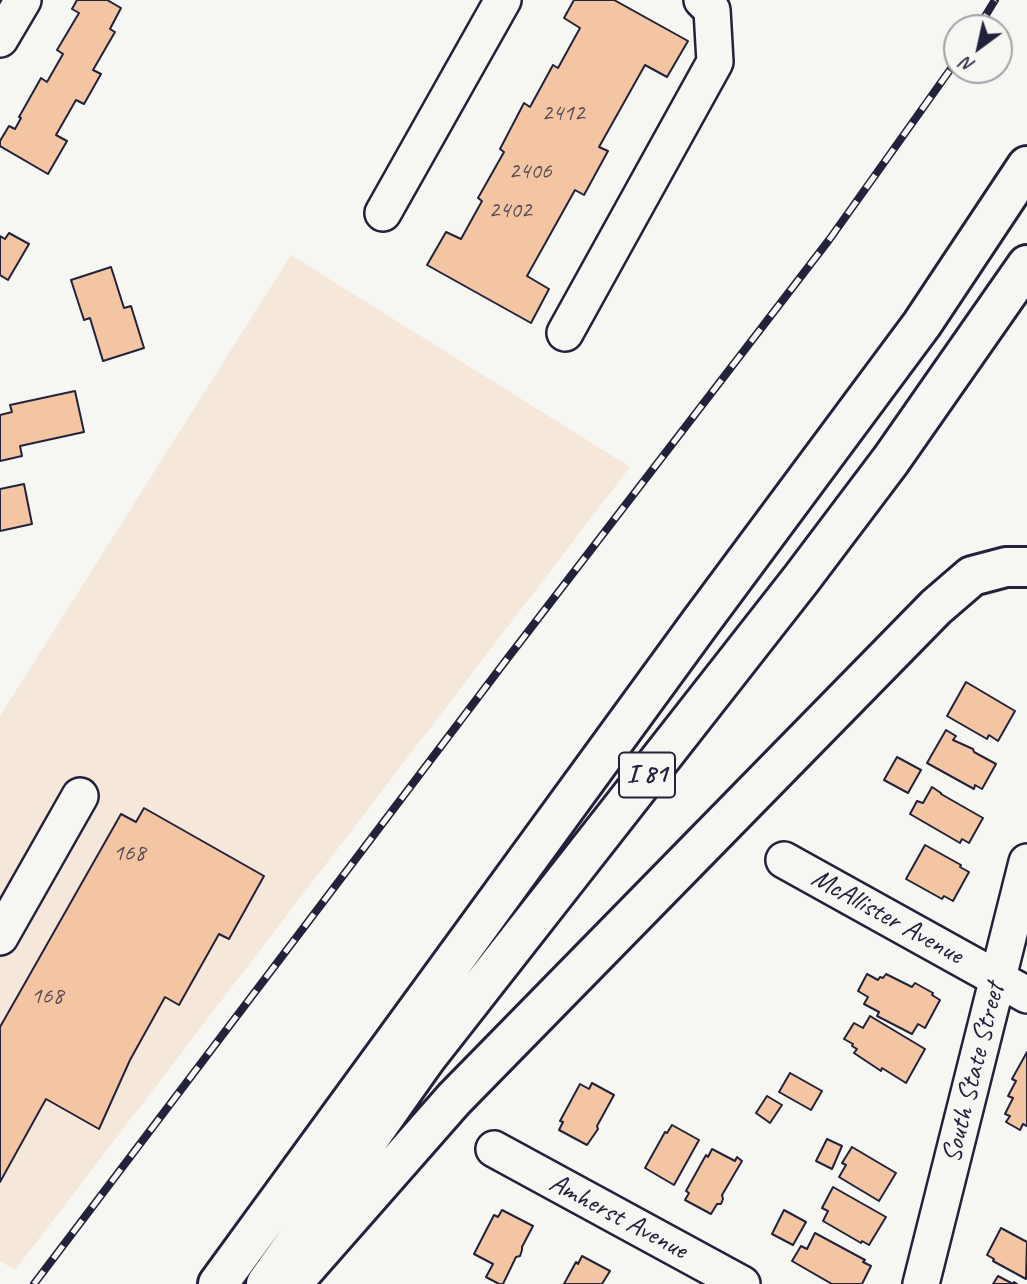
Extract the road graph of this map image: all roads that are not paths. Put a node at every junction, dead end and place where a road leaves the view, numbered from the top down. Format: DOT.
graph roads {
  1 [pos="23,0"];
  2 [pos="503,0"];
  3 [pos="702,0"];
  4 [pos="0,39"];
  5 [pos="1027,166"];
  6 [pos="383,213"];
  7 [pos="1027,265"];
  8 [pos="565,333"];
  9 [pos="1027,567"];
  10 [pos="80,796"];
  11 [pos="784,860"];
  12 [pos="1027,862"];
  13 [pos="0,937"];
  14 [pos="1012,986"];
  15 [pos="494,1149"];
  16 [pos="218,1284"];
  17 [pos="266,1284"];
  18 [pos="291,1284"];
  19 [pos="742,1284"];
  20 [pos="921,1284"];
  1 -- 4 [label="street"];
  2 -- 6 [label="street"];
  3 -- 8 [label="street"];
  5 -- 16 [label="highway, I 81"];
  7 -- 17 [label="highway, I 81"];
  9 -- 18 [label="highway"];
  10 -- 13 [label="street"];
  11 -- 14 [label="street, McAllister Avenue"];
  12 -- 14 [label="street, South State Street"];
  14 -- 20 [label="street, South State Street"];
  15 -- 19 [label="street, Amherst Avenue"];
}
